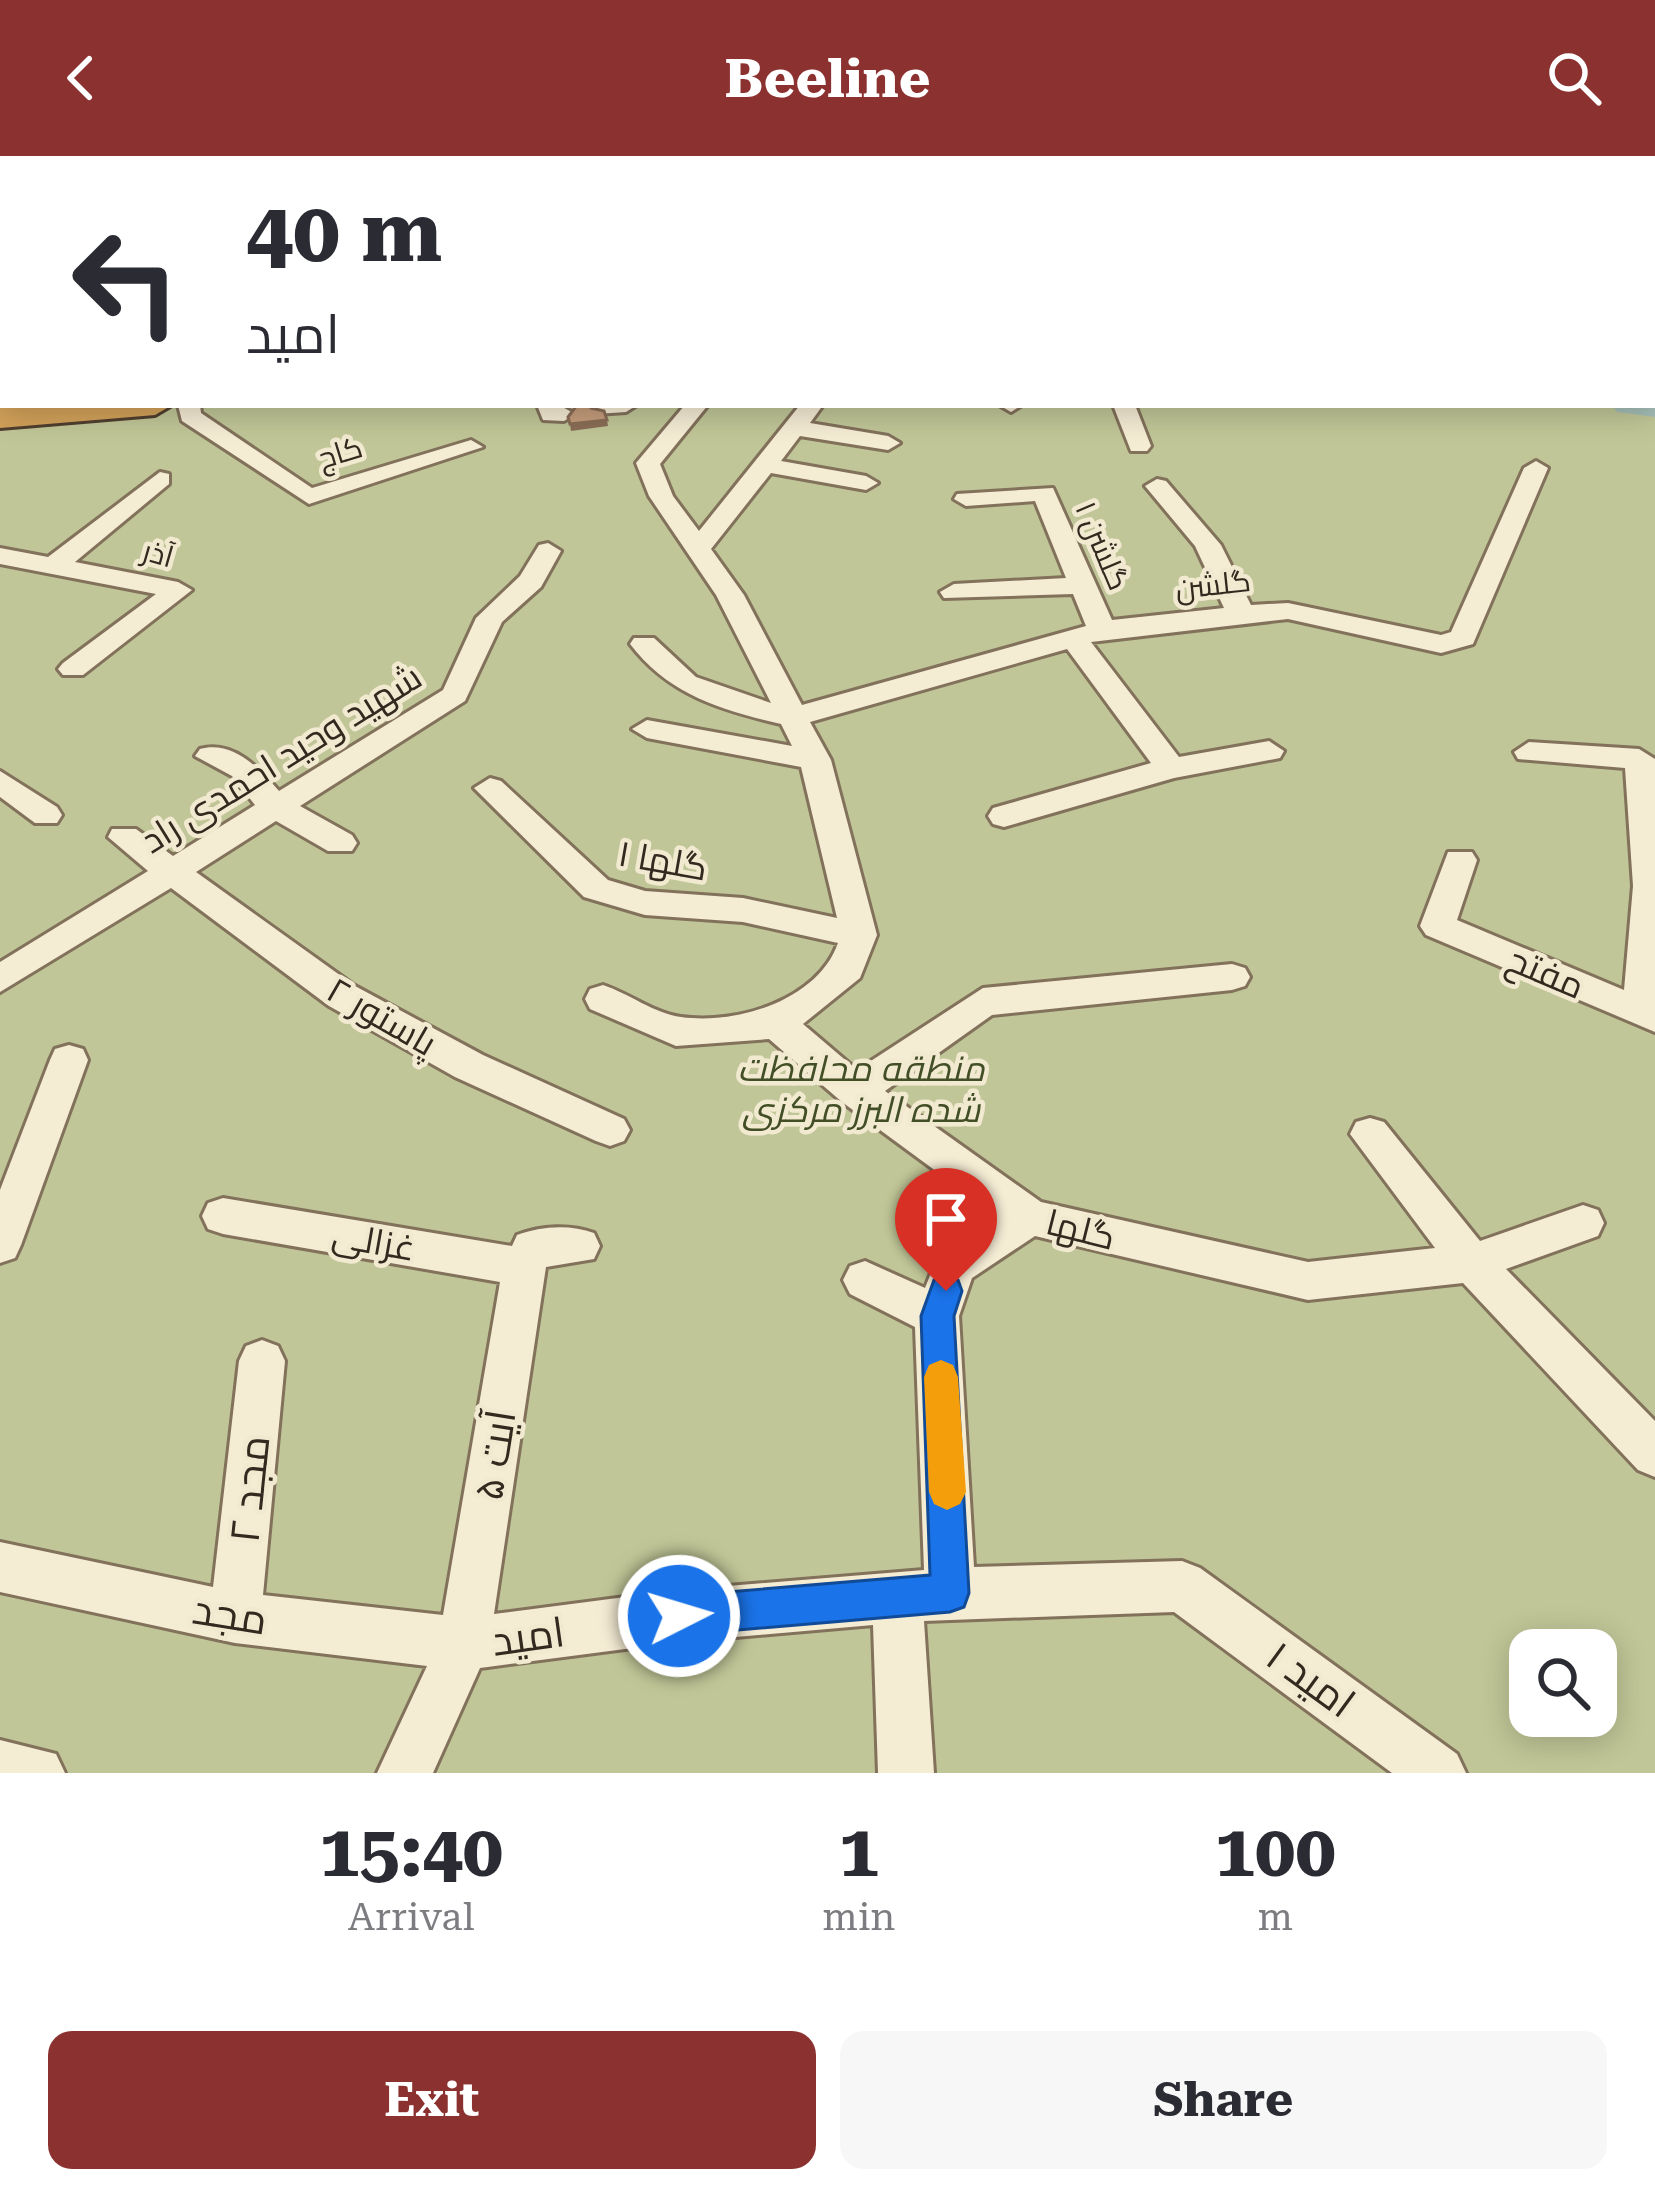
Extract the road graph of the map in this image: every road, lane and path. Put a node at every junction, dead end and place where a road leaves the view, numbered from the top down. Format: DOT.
graph roads {
  1 [pos="119,408"];
  2 [pos="189,408"];
  3 [pos="694,408"];
  4 [pos="810,408"];
  5 [pos="1125,408"];
  6 [pos="0,418"];
  7 [pos="795,428"];
  8 [pos="888,443"];
  9 [pos="1139,446"];
  10 [pos="471,447"];
  11 [pos="766,465"];
  12 [pos="1536,468"];
  13 [pos="160,479"];
  14 [pos="866,483"];
  15 [pos="1157,486"];
  16 [pos="966,499"];
  17 [pos="699,548"];
  18 [pos="548,551"];
  19 [pos="0,556"];
  20 [pos="55,565"];
  21 [pos="1083,585"];
  22 [pos="954,592"];
  23 [pos="1240,614"];
  24 [pos="1088,635"];
  25 [pos="644,644"];
  26 [pos="73,669"];
  27 [pos="793,717"];
  28 [pos="647,728"];
  29 [pos="1269,751"];
  30 [pos="1529,752"];
  31 [pos="211,756"];
  32 [pos="815,760"];
  33 [pos="1647,761"];
  34 [pos="1171,768"];
  35 [pos="0,781"];
  36 [pos="490,788"];
  37 [pos="274,806"];
  38 [pos="46,814"];
  39 [pos="1004,816"];
  40 [pos="124,837"];
  41 [pos="340,843"];
  42 [pos="1460,860"];
  43 [pos="170,873"];
  44 [pos="859,935"];
  45 [pos="1232,977"];
  46 [pos="0,979"];
  47 [pos="603,999"];
  48 [pos="1648,1015"];
  49 [pos="777,1024"];
  50 [pos="69,1060"];
  51 [pos="856,1091"];
  52 [pos="610,1130"];
  53 [pos="1370,1134"];
  54 [pos="223,1216"];
  55 [pos="1030,1217"];
  56 [pos="1583,1222"];
  57 [pos="0,1245"];
  58 [pos="579,1246"];
  59 [pos="1472,1263"];
  60 [pos="524,1267"];
  61 [pos="865,1280"];
  62 [pos="938,1316"];
  63 [pos="262,1361"];
  64 [pos="1655,1454"];
  65 [pos="0,1567"];
  66 [pos="1182,1586"];
  67 [pos="950,1593"];
  68 [pos="897,1598"];
  69 [pos="236,1617"];
  70 [pos="464,1644"];
  71 [pos="0,1768"];
  72 [pos="37,1773"];
  73 [pos="405,1773"];
  74 [pos="906,1773"];
  75 [pos="1438,1773"];
  1 -- 6 [label="highway"];
  2 -- 10 [label="street, کاج"];
  3 -- 17 [label="street"];
  4 -- 7 [label="street"];
  5 -- 9 [label="street"];
  7 -- 8 [label="street"];
  7 -- 11 [label="street"];
  11 -- 14 [label="street"];
  11 -- 17 [label="street"];
  12 -- 23 [label="street, گلشن"];
  13 -- 20 [label="street"];
  15 -- 23 [label="street"];
  16 -- 21 [label="street, گلشن ۱"];
  17 -- 27 [label="street"];
  18 -- 37 [label="street, شهید وحید احمدی راد"];
  19 -- 20 [label="street, آذر"];
  20 -- 26 [label="street, آذر"];
  21 -- 22 [label="street"];
  21 -- 24 [label="street, گلشن ۱"];
  23 -- 24 [label="street, گلشن"];
  24 -- 27 [label="street, گلشن"];
  24 -- 34 [label="street, گلشن ۱"];
  25 -- 27 [label="street"];
  27 -- 32 [label="street"];
  28 -- 32 [label="street"];
  29 -- 34 [label="street"];
  30 -- 33 [label="street"];
  31 -- 37 [label="street"];
  32 -- 44 [label="street"];
  33 -- 48 [label="street"];
  34 -- 39 [label="street"];
  35 -- 38 [label="street"];
  36 -- 44 [label="street, گلها ۱"];
  37 -- 41 [label="street"];
  37 -- 43 [label="street, شهید وحید احمدی راد"];
  40 -- 43 [label="street, پاستور ۲"];
  42 -- 48 [label="street, مفتح"];
  43 -- 46 [label="street, شهید وحید احمدی راد"];
  43 -- 52 [label="street, پاستور ۲"];
  44 -- 49 [label="street"];
  45 -- 51 [label="street"];
  47 -- 49 [label="street"];
  49 -- 51 [label="street, گلها"];
  50 -- 57 [label="street"];
  51 -- 55 [label="street, گلها"];
  53 -- 59 [label="street"];
  54 -- 60 [label="street, غزالی"];
  55 -- 59 [label="street, گلها"];
  55 -- 62 [label="street"];
  56 -- 59 [label="street, گلها"];
  58 -- 60 [label="street"];
  59 -- 64 [label="street"];
  60 -- 70 [label="street, آیت ۵"];
  61 -- 62 [label="street"];
  62 -- 67 [label="street"];
  63 -- 69 [label="street, مجد ۲"];
  65 -- 69 [label="street, مجد"];
  66 -- 67 [label="street, امید"];
  66 -- 75 [label="street, امید ۱"];
  67 -- 68 [label="street, امید"];
  68 -- 70 [label="street, امید"];
  68 -- 74 [label="street"];
  69 -- 70 [label="street, مجد"];
  70 -- 73 [label="street, آیت ۵"];
  71 -- 72 [label="street"];
}
